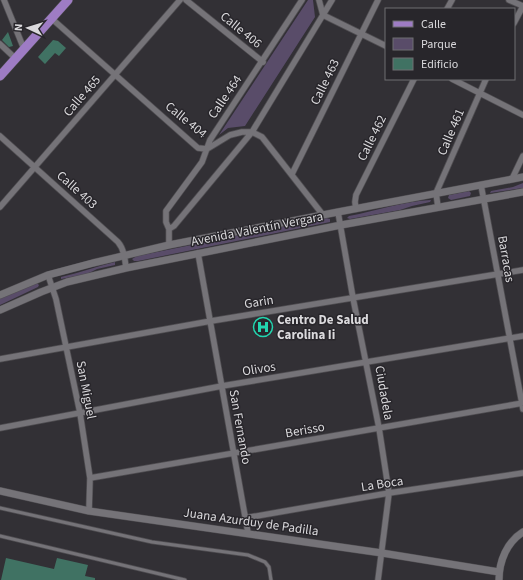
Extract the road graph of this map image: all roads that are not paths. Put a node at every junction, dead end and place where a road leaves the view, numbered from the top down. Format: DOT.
graph roads {
  1 [pos="4,0"];
  2 [pos="66,0"];
  3 [pos="180,0"];
  4 [pos="186,0"];
  5 [pos="302,0"];
  6 [pos="319,0"];
  7 [pos="332,0"];
  8 [pos="378,0"];
  9 [pos="509,0"];
  10 [pos="523,6"];
  11 [pos="323,15"];
  12 [pos="51,18"];
  13 [pos="515,21"];
  14 [pos="362,34"];
  15 [pos="0,44"];
  16 [pos="385,46"];
  17 [pos="24,49"];
  18 [pos="15,58"];
  19 [pos="263,62"];
  20 [pos="116,74"];
  21 [pos="0,76"];
  22 [pos="414,80"];
  23 [pos="454,80"];
  24 [pos="486,80"];
  25 [pos="479,93"];
  26 [pos="523,115"];
  27 [pos="252,132"];
  28 [pos="0,136"];
  29 [pos="207,148"];
  30 [pos="523,156"];
  31 [pos="35,168"];
  32 [pos="292,174"];
  33 [pos="523,177"];
  34 [pos="512,179"];
  35 [pos="481,184"];
  36 [pos="523,192"];
  37 [pos="436,193"];
  38 [pos="484,198"];
  39 [pos="0,207"];
  40 [pos="438,207"];
  41 [pos="356,209"];
  42 [pos="338,212"];
  43 [pos="323,215"];
  44 [pos="341,225"];
  45 [pos="169,229"];
  46 [pos="169,245"];
  47 [pos="198,253"];
  48 [pos="125,256"];
  49 [pos="126,268"];
  50 [pos="523,270"];
  51 [pos="48,275"];
  52 [pos="498,275"];
  53 [pos="53,287"];
  54 [pos="0,295"];
  55 [pos="353,298"];
  56 [pos="0,310"];
  57 [pos="211,321"];
  58 [pos="523,336"];
  59 [pos="510,338"];
  60 [pos="67,347"];
  61 [pos="0,359"];
  62 [pos="367,362"];
  63 [pos="222,386"];
  64 [pos="523,405"];
  65 [pos="80,413"];
  66 [pos="0,428"];
  67 [pos="379,428"];
  68 [pos="234,453"];
  69 [pos="523,473"];
  70 [pos="90,478"];
  71 [pos="0,491"];
  72 [pos="389,493"];
  73 [pos="0,508"];
  74 [pos="89,511"];
  75 [pos="245,518"];
  76 [pos="523,532"];
  77 [pos="248,533"];
  78 [pos="0,536"];
  79 [pos="382,553"];
  80 [pos="499,572"];
  81 [pos="185,580"];
  82 [pos="271,580"];
  83 [pos="378,580"];
  84 [pos="499,580"];
  1 -- 17 [label="street"];
  2 -- 12 [label="main road"];
  3 -- 20 [label="street, Calle 465"];
  4 -- 19 [label="street, Calle 406"];
  5 -- 19 [label="street, Calle 464"];
  6 -- 11 [label="street"];
  7 -- 11 [label="street"];
  8 -- 14 [label="street, Calle 463"];
  9 -- 10 [label="street"];
  10 -- 13 [label="street"];
  11 -- 14 [label="street"];
  11 -- 27 [label="street"];
  12 -- 17 [label="main road"];
  12 -- 20 [label="street, Calle 404"];
  14 -- 16 [label="street"];
  14 -- 32 [label="street, Calle 463"];
  15 -- 18 [label="street"];
  17 -- 18 [label="main road"];
  18 -- 21 [label="main road"];
  19 -- 29 [label="street, Calle 464"];
  20 -- 29 [label="street, Calle 404"];
  20 -- 31 [label="street, Calle 465"];
  22 -- 41 [label="street, Calle 462"];
  23 -- 25 [label="street"];
  24 -- 25 [label="street, Calle 461"];
  25 -- 26 [label="street"];
  25 -- 37 [label="street, Calle 461"];
  27 -- 29 [label="street, Calle 404"];
  27 -- 32 [label="street"];
  27 -- 45 [label="street"];
  28 -- 31 [label="street, Calle 403"];
  29 -- 45 [label="street, Calle 464"];
  30 -- 34 [label="street"];
  31 -- 39 [label="street, Calle 465"];
  31 -- 48 [label="street, Calle 403"];
  32 -- 43 [label="street"];
  33 -- 34 [label="street, Avenida Valentín Vergara"];
  34 -- 35 [label="street, Avenida Valentín Vergara"];
  35 -- 37 [label="street, Avenida Valentín Vergara"];
  35 -- 38 [label="street, Barracas"];
  36 -- 38 [label="street, Avenida Valentín Vergara"];
  37 -- 40 [label="street"];
  37 -- 41 [label="street, Avenida Valentín Vergara"];
  38 -- 40 [label="street, Avenida Valentín Vergara"];
  38 -- 52 [label="street, Barracas"];
  40 -- 44 [label="street, Avenida Valentín Vergara"];
  41 -- 42 [label="street, Avenida Valentín Vergara"];
  42 -- 43 [label="street, Avenida Valentín Vergara"];
  42 -- 44 [label="street, Ciudadela"];
  43 -- 46 [label="street, Avenida Valentín Vergara"];
  44 -- 47 [label="street, Avenida Valentín Vergara"];
  44 -- 55 [label="street, Ciudadela"];
  45 -- 46 [label="street, Calle 464"];
  46 -- 48 [label="street, Avenida Valentín Vergara"];
  47 -- 49 [label="street, Avenida Valentín Vergara"];
  47 -- 57 [label="street, San Fernando"];
  48 -- 49 [label="street, Calle 403"];
  48 -- 51 [label="street, Avenida Valentín Vergara"];
  49 -- 53 [label="street, Avenida Valentín Vergara"];
  50 -- 52 [label="street, Garin"];
  51 -- 53 [label="street, San Miguel"];
  51 -- 54 [label="street, Avenida Valentín Vergara"];
  52 -- 55 [label="street, Garin"];
  52 -- 59 [label="street, Barracas"];
  53 -- 56 [label="street, Avenida Valentín Vergara"];
  53 -- 60 [label="street, San Miguel"];
  55 -- 57 [label="street, Garin"];
  55 -- 62 [label="street, Ciudadela"];
  57 -- 60 [label="street, Garin"];
  57 -- 63 [label="street, San Fernando"];
  58 -- 59 [label="street, Olivos"];
  59 -- 62 [label="street, Olivos"];
  59 -- 64 [label="street, Barracas"];
  60 -- 61 [label="street, Garin"];
  60 -- 65 [label="street, San Miguel"];
  62 -- 63 [label="street, Olivos"];
  62 -- 67 [label="street, Ciudadela"];
  63 -- 65 [label="street, Olivos"];
  63 -- 68 [label="street, San Fernando"];
  64 -- 67 [label="street, Berisso"];
  65 -- 66 [label="street, Olivos"];
  65 -- 70 [label="street, San Miguel"];
  67 -- 68 [label="street, Berisso"];
  67 -- 72 [label="street, Ciudadela"];
  68 -- 70 [label="street, Berisso"];
  68 -- 75 [label="street, San Fernando"];
  69 -- 72 [label="street, La Boca"];
  70 -- 74 [label="street, San Miguel"];
  71 -- 74 [label="street, Juana Azurduy de Padilla"];
  72 -- 75 [label="street, La Boca"];
  72 -- 79 [label="street, Ciudadela"];
  73 -- 82 [label="lane"];
  74 -- 77 [label="street, Juana Azurduy de Padilla"];
  75 -- 77 [label="street, San Fernando"];
  76 -- 80 [label="street"];
  77 -- 79 [label="street, Juana Azurduy de Padilla"];
  78 -- 81 [label="lane"];
  79 -- 80 [label="street, Juana Azurduy de Padilla"];
  79 -- 83 [label="street, Ciudadela"];
  80 -- 84 [label="street"];
}
